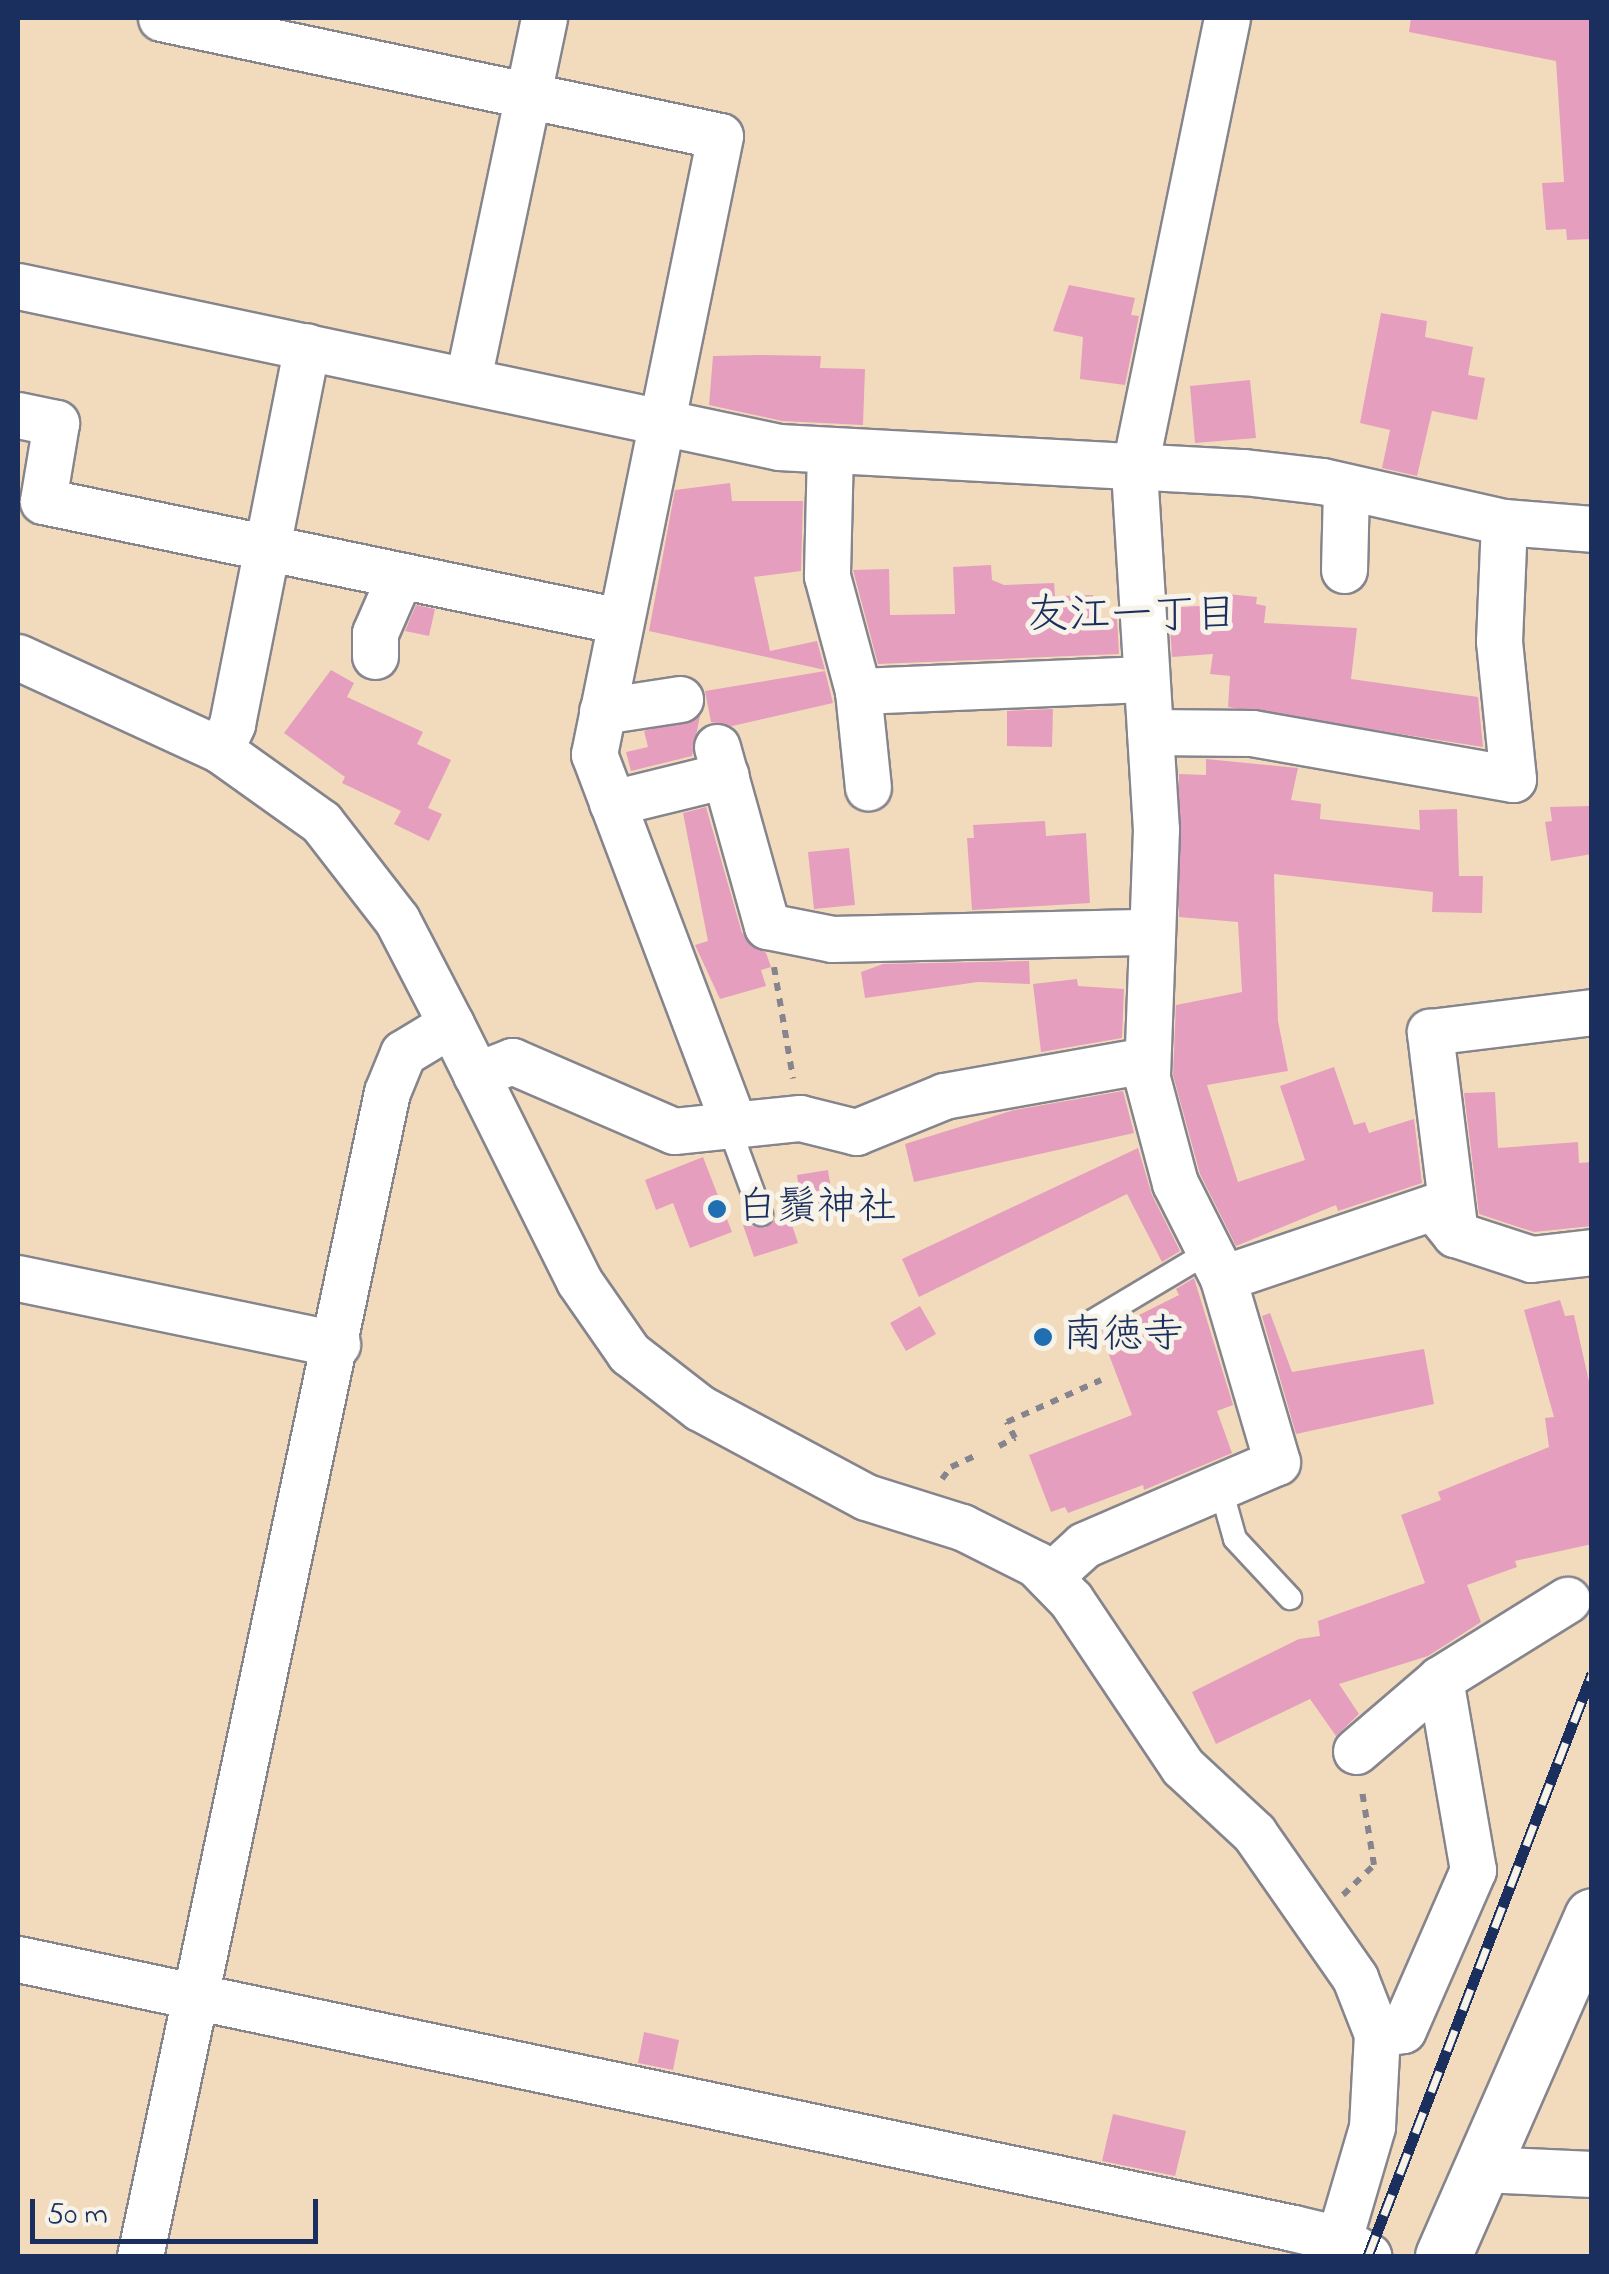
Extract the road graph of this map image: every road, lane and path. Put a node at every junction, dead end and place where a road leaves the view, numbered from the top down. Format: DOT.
graph roads {
  1 [pos="161,18"];
  2 [pos="544,18"];
  3 [pos="1227,18"];
  4 [pos="527,96"];
  5 [pos="18,286"];
  6 [pos="307,346"];
  7 [pos="468,379"];
  8 [pos="18,415"];
  9 [pos="658,422"];
  10 [pos="830,450"];
  11 [pos="1134,470"];
  12 [pos="1346,486"];
  13 [pos="1504,522"];
  14 [pos="1592,529"];
  15 [pos="266,552"];
  16 [pos="1344,570"];
  17 [pos="399,578"];
  18 [pos="620,621"];
  19 [pos="374,656"];
  20 [pos="18,657"];
  21 [pos="1146,679"];
  22 [pos="858,691"];
  23 [pos="680,699"];
  24 [pos="602,711"];
  25 [pos="1150,732"];
  26 [pos="220,750"];
  27 [pos="868,787"];
  28 [pos="612,803"];
  29 [pos="768,926"];
  30 [pos="1151,932"];
  31 [pos="1592,1012"];
  32 [pos="451,1024"];
  33 [pos="1146,1060"];
  34 [pos="476,1075"];
  35 [pos="800,1118"];
  36 [pos="732,1127"];
  37 [pos="760,1214"];
  38 [pos="1455,1234"];
  39 [pos="1592,1252"];
  40 [pos="1216,1264"];
  41 [pos="18,1278"];
  42 [pos="1081,1328"];
  43 [pos="337,1344"];
  44 [pos="1102,1380"];
  45 [pos="999,1446"];
  46 [pos="1219,1482"];
  47 [pos="1049,1577"];
  48 [pos="1290,1598"];
  49 [pos="1567,1600"];
  50 [pos="1440,1679"];
  51 [pos="1356,1751"];
  52 [pos="1592,1916"];
  53 [pos="1316,1922"];
  54 [pos="18,1959"];
  55 [pos="196,1992"];
  56 [pos="1378,2034"];
  57 [pos="1482,2169"];
  58 [pos="1592,2174"];
  59 [pos="1288,2242"];
  60 [pos="1354,2248"];
  61 [pos="140,2256"];
  62 [pos="1442,2256"];
  1 -- 4 [label="street"];
  2 -- 4 [label="street"];
  3 -- 11 [label="street"];
  4 -- 7 [label="street"];
  4 -- 9 [label="street"];
  5 -- 6 [label="street"];
  6 -- 7 [label="street"];
  6 -- 15 [label="street"];
  7 -- 9 [label="street"];
  8 -- 15 [label="street"];
  9 -- 10 [label="street"];
  9 -- 18 [label="street"];
  10 -- 11 [label="street"];
  10 -- 22 [label="street"];
  11 -- 12 [label="street"];
  11 -- 21 [label="street"];
  12 -- 13 [label="street"];
  12 -- 16 [label="street"];
  13 -- 14 [label="street"];
  13 -- 25 [label="street"];
  15 -- 17 [label="street"];
  15 -- 26 [label="street"];
  17 -- 18 [label="street"];
  17 -- 19 [label="street"];
  18 -- 24 [label="street"];
  20 -- 26 [label="street"];
  21 -- 22 [label="street"];
  21 -- 25 [label="street"];
  22 -- 27 [label="street"];
  23 -- 24 [label="street"];
  24 -- 28 [label="street"];
  25 -- 30 [label="street"];
  26 -- 32 [label="street"];
  28 -- 29 [label="street"];
  28 -- 36 [label="street"];
  29 -- 30 [label="street"];
  29 -- 35 [label="path"];
  30 -- 33 [label="street"];
  31 -- 38 [label="street"];
  32 -- 34 [label="street"];
  32 -- 43 [label="street"];
  33 -- 35 [label="street"];
  33 -- 40 [label="street"];
  34 -- 36 [label="street"];
  34 -- 47 [label="street"];
  35 -- 36 [label="street"];
  36 -- 37 [label="lane"];
  38 -- 39 [label="street"];
  38 -- 40 [label="street"];
  40 -- 42 [label="lane"];
  40 -- 46 [label="street"];
  41 -- 43 [label="street"];
  43 -- 55 [label="street"];
  44 -- 45 [label="path"];
  46 -- 47 [label="street"];
  46 -- 48 [label="lane"];
  47 -- 53 [label="street"];
  49 -- 50 [label="street"];
  50 -- 51 [label="street"];
  50 -- 56 [label="street"];
  51 -- 53 [label="path"];
  52 -- 57 [label="street"];
  53 -- 56 [label="street"];
  54 -- 55 [label="street"];
  55 -- 59 [label="street"];
  55 -- 61 [label="street"];
  56 -- 60 [label="street"];
  57 -- 58 [label="street"];
  57 -- 62 [label="street"];
  59 -- 60 [label="street"];
}
